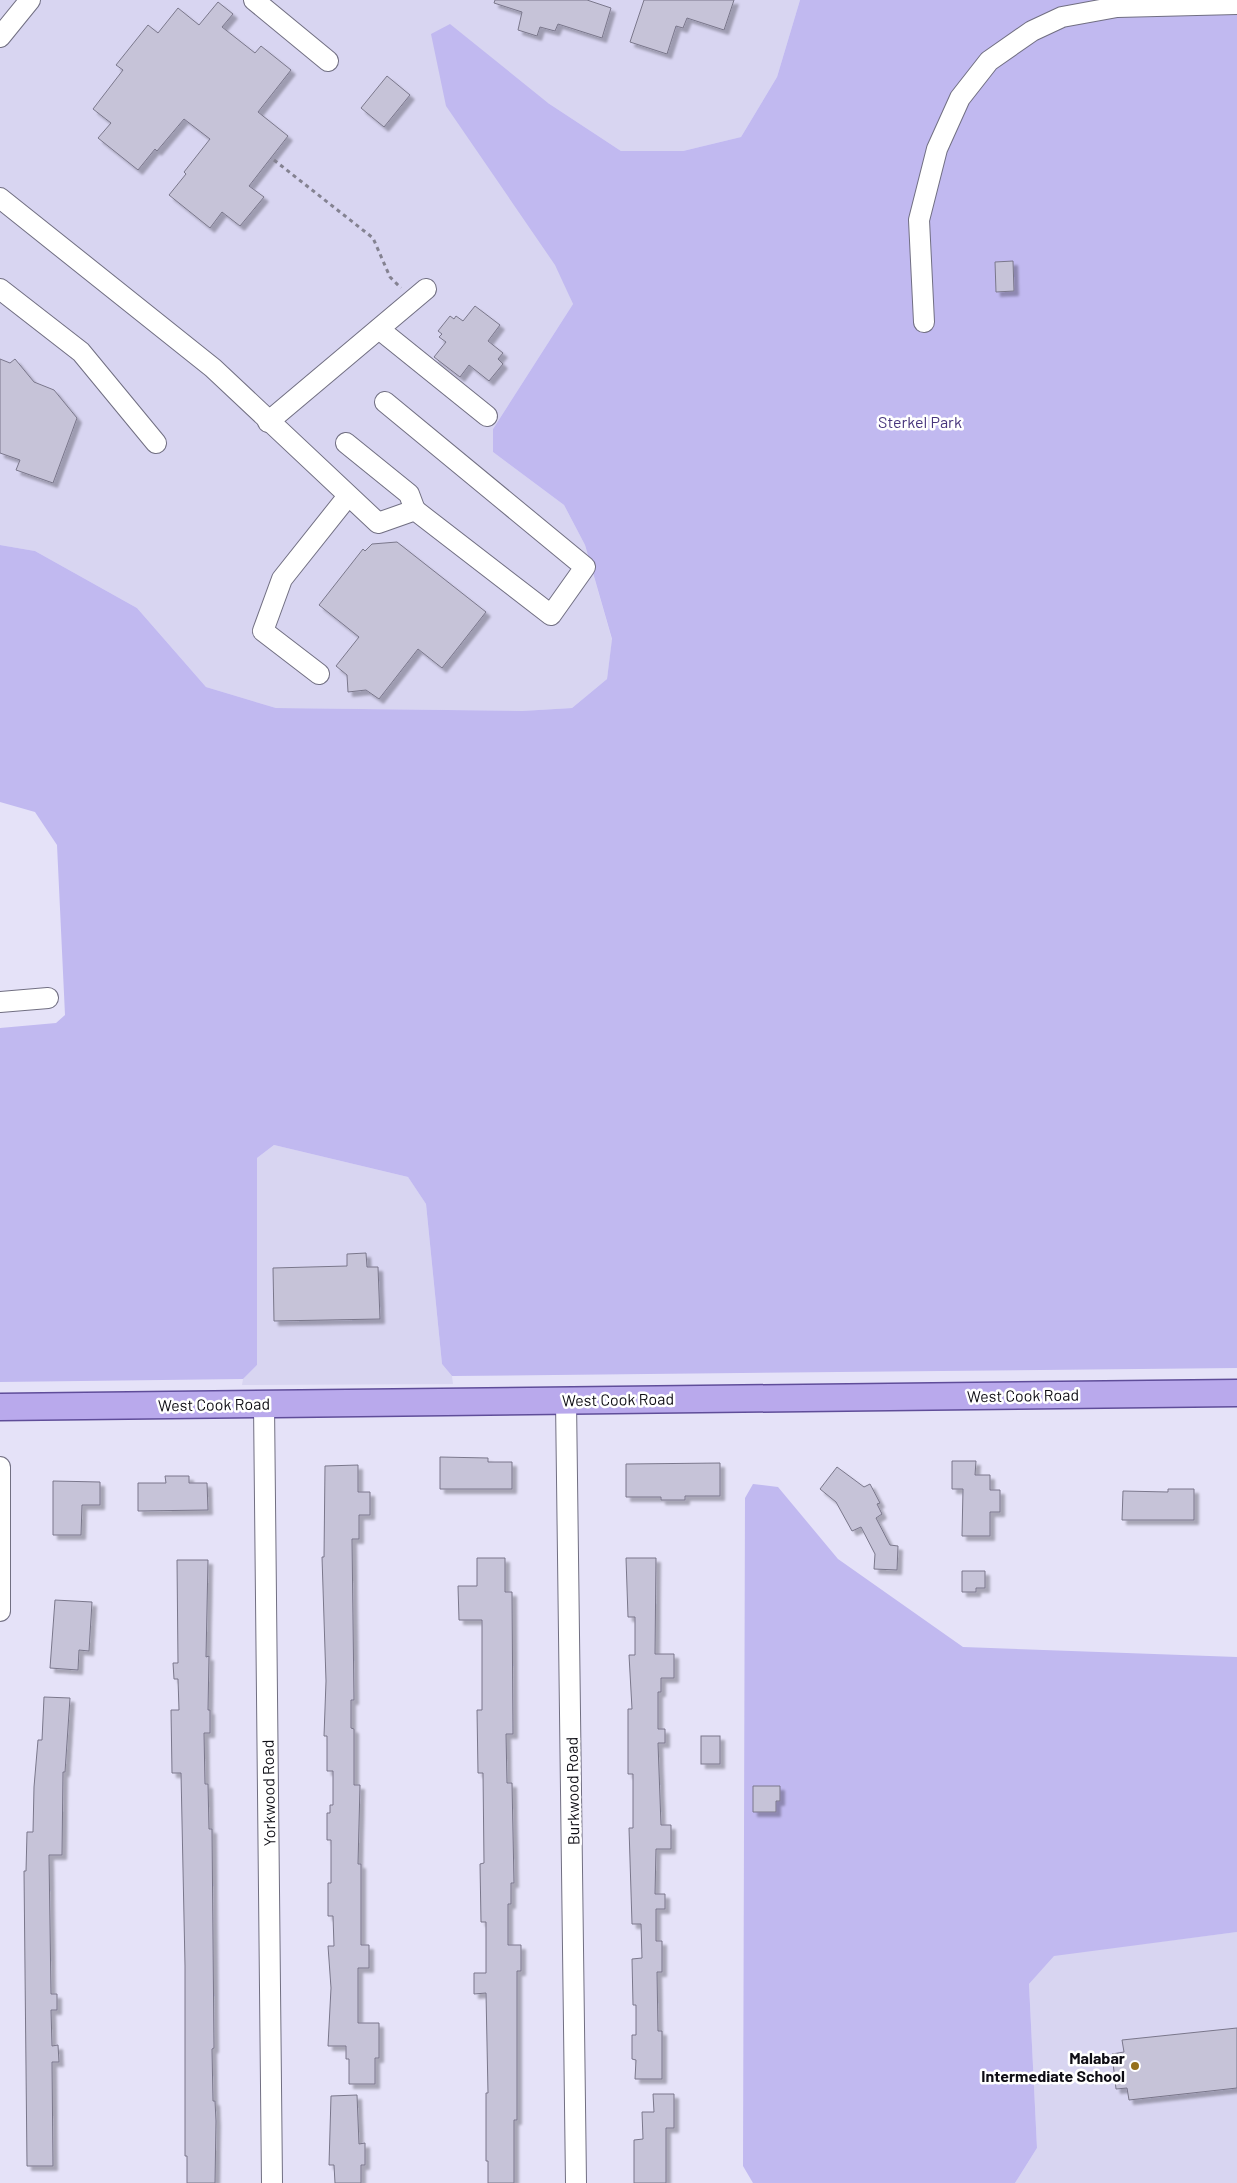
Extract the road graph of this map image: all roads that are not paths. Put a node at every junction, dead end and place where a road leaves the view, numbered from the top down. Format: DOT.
graph roads {
  1 [pos="30,0"];
  2 [pos="254,0"];
  3 [pos="1237,4"];
  4 [pos="0,37"];
  5 [pos="328,61"];
  6 [pos="0,198"];
  7 [pos="0,289"];
  8 [pos="420,295"];
  9 [pos="924,322"];
  10 [pos="379,329"];
  11 [pos="385,402"];
  12 [pos="487,416"];
  13 [pos="268,422"];
  14 [pos="156,443"];
  15 [pos="346,443"];
  16 [pos="348,496"];
  17 [pos="415,510"];
  18 [pos="319,674"];
  19 [pos="48,998"];
  20 [pos="0,1002"];
  21 [pos="1237,1393"];
  22 [pos="566,1400"];
  23 [pos="264,1404"];
  24 [pos="0,1406"];
  25 [pos="0,1466"];
  26 [pos="0,1611"];
  27 [pos="272,2183"];
  28 [pos="576,2183"];
  1 -- 4 [label="street"];
  2 -- 5 [label="street"];
  3 -- 9 [label="street"];
  6 -- 13 [label="street"];
  7 -- 14 [label="street"];
  8 -- 10 [label="street"];
  10 -- 12 [label="street"];
  10 -- 13 [label="street"];
  11 -- 17 [label="street"];
  13 -- 16 [label="street"];
  15 -- 17 [label="street"];
  16 -- 17 [label="street"];
  16 -- 18 [label="street"];
  19 -- 20 [label="street"];
  21 -- 22 [label="main road, West Cook Road"];
  22 -- 23 [label="main road, West Cook Road"];
  22 -- 28 [label="street, Burkwood Road"];
  23 -- 24 [label="main road, West Cook Road"];
  23 -- 27 [label="street, Yorkwood Road"];
  25 -- 26 [label="street"];
}
